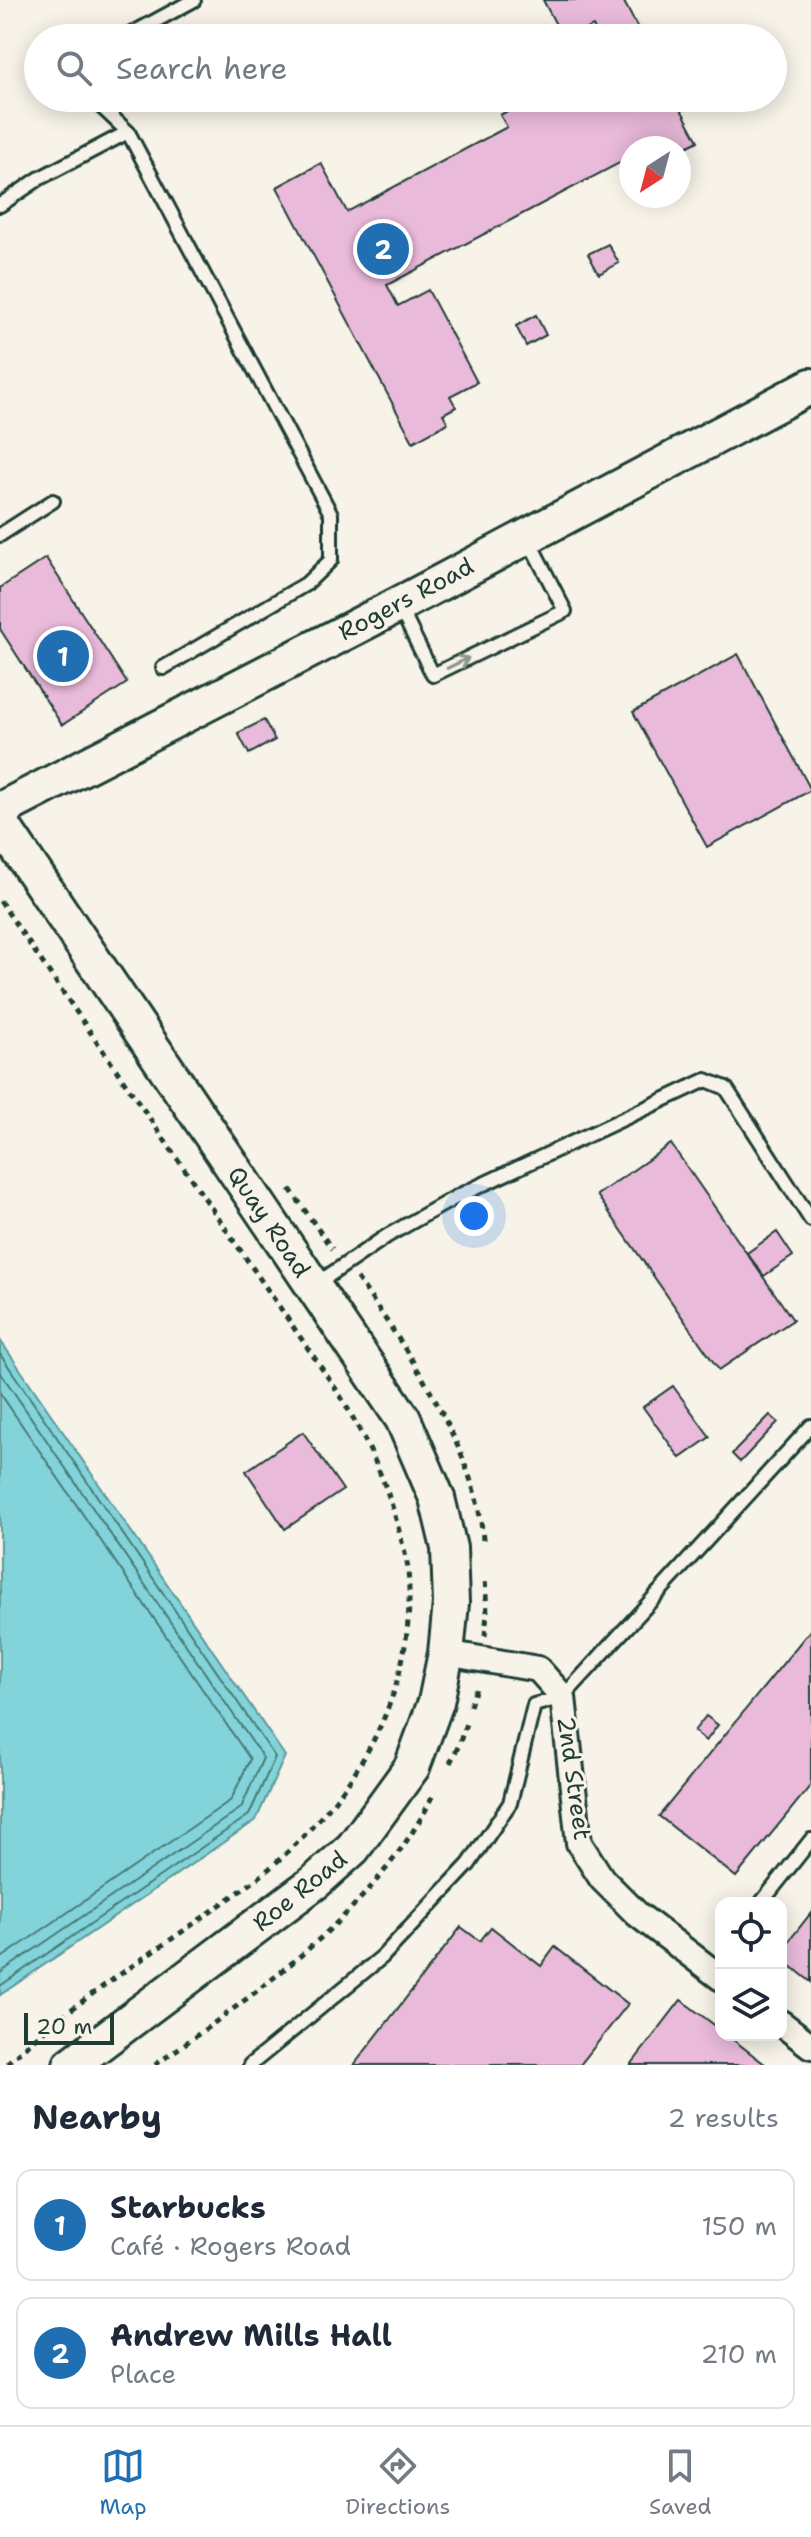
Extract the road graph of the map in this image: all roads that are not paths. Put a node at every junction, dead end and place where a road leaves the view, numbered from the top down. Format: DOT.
graph roads {
  1 [pos="194,0"];
  2 [pos="150,24"];
  3 [pos="107,112"];
  4 [pos="128,132"];
  5 [pos="0,205"];
  6 [pos="811,386"];
  7 [pos="53,501"];
  8 [pos="0,535"];
  9 [pos="527,536"];
  10 [pos="398,605"];
  11 [pos="163,668"];
  12 [pos="0,810"];
  13 [pos="0,822"];
  14 [pos="811,1220"];
  15 [pos="312,1286"];
  16 [pos="811,1426"];
  17 [pos="446,1653"];
  18 [pos="563,1697"];
  19 [pos="811,1840"];
  20 [pos="766,1897"];
  21 [pos="715,1970"];
  22 [pos="787,2028"];
  23 [pos="811,2046"];
  24 [pos="71,2065"];
  25 [pos="250,2065"];
  1 -- 2 [label="lane"];
  3 -- 4 [label="lane"];
  4 -- 5 [label="lane"];
  4 -- 11 [label="lane"];
  6 -- 9 [label="main road, Rogers Road"];
  7 -- 8 [label="lane"];
  9 -- 10 [label="main road, Rogers Road"];
  10 -- 9 [label="lane, one-way"];
  10 -- 12 [label="main road, Rogers Road"];
  13 -- 15 [label="main road, Quay Road"];
  14 -- 15 [label="lane"];
  15 -- 17 [label="main road, Quay Road"];
  16 -- 18 [label="lane"];
  17 -- 18 [label="street, 2nd Street"];
  17 -- 24 [label="main road, Roe Road"];
  18 -- 21 [label="street, 2nd Street"];
  18 -- 25 [label="lane"];
  19 -- 20 [label="lane"];
  22 -- 23 [label="street"];
}
